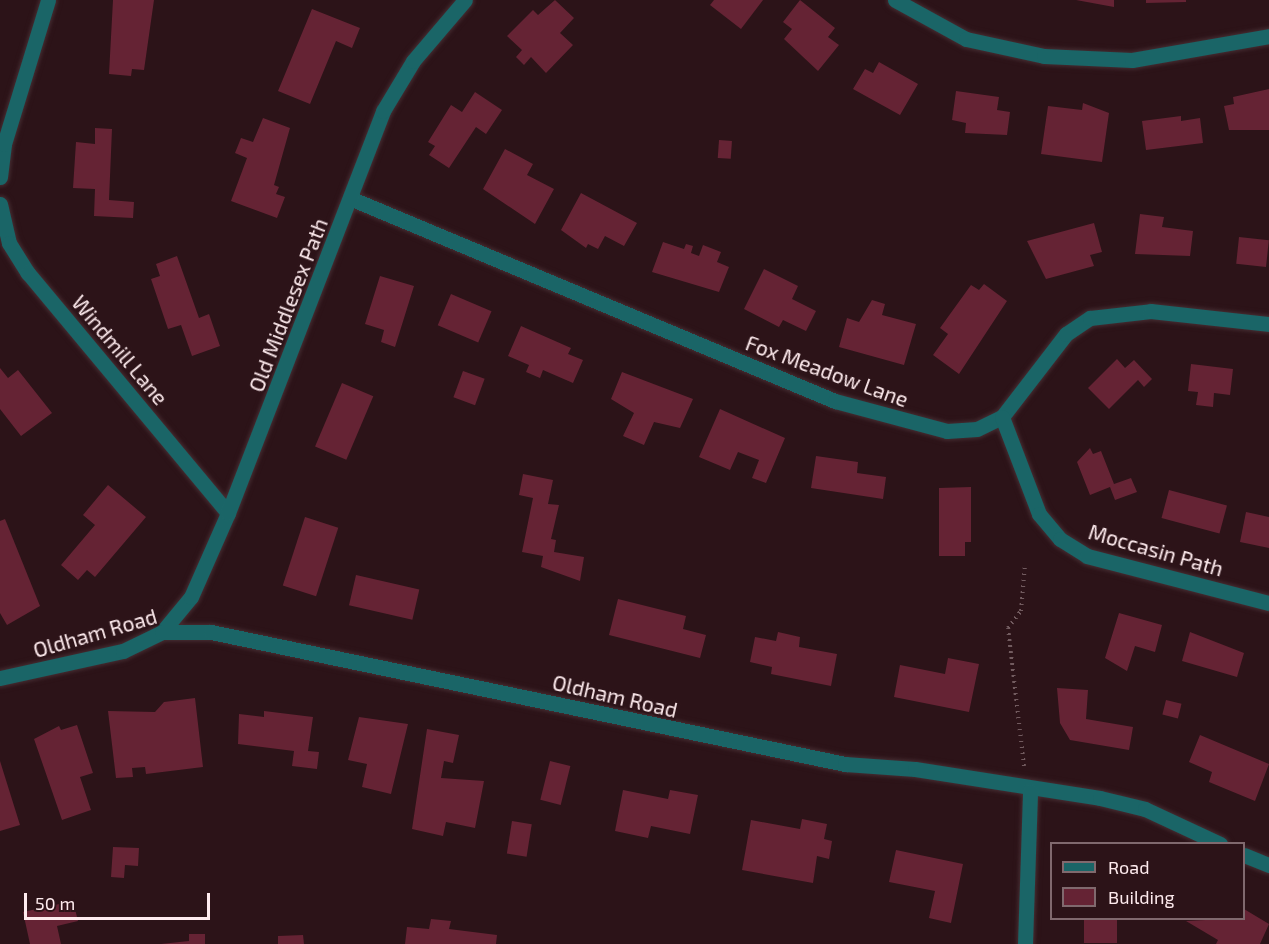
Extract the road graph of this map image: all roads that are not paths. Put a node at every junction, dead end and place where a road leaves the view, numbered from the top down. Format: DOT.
graph roads {
  1 [pos="48,0"];
  2 [pos="465,0"];
  3 [pos="895,0"];
  4 [pos="1269,36"];
  5 [pos="0,177"];
  6 [pos="352,199"];
  7 [pos="0,204"];
  8 [pos="1269,324"];
  9 [pos="1002,417"];
  10 [pos="228,513"];
  11 [pos="1269,603"];
  12 [pos="162,632"];
  13 [pos="0,678"];
  14 [pos="1029,790"];
  15 [pos="1218,842"];
  16 [pos="1245,855"];
  17 [pos="1269,866"];
  18 [pos="1025,944"];
  1 -- 5 [label="street"];
  2 -- 6 [label="street, Old Middlesex Path"];
  3 -- 4 [label="street"];
  6 -- 9 [label="street, Fox Meadow Lane"];
  6 -- 10 [label="street, Old Middlesex Path"];
  7 -- 10 [label="street, Windmill Lane"];
  8 -- 9 [label="street"];
  9 -- 11 [label="street, Moccasin Path"];
  10 -- 12 [label="street, Old Middlesex Path"];
  12 -- 13 [label="street, Oldham Road"];
  12 -- 14 [label="street, Oldham Road"];
  14 -- 15 [label="street, Oldham Road"];
  14 -- 18 [label="street"];
  16 -- 17 [label="street"];
}
